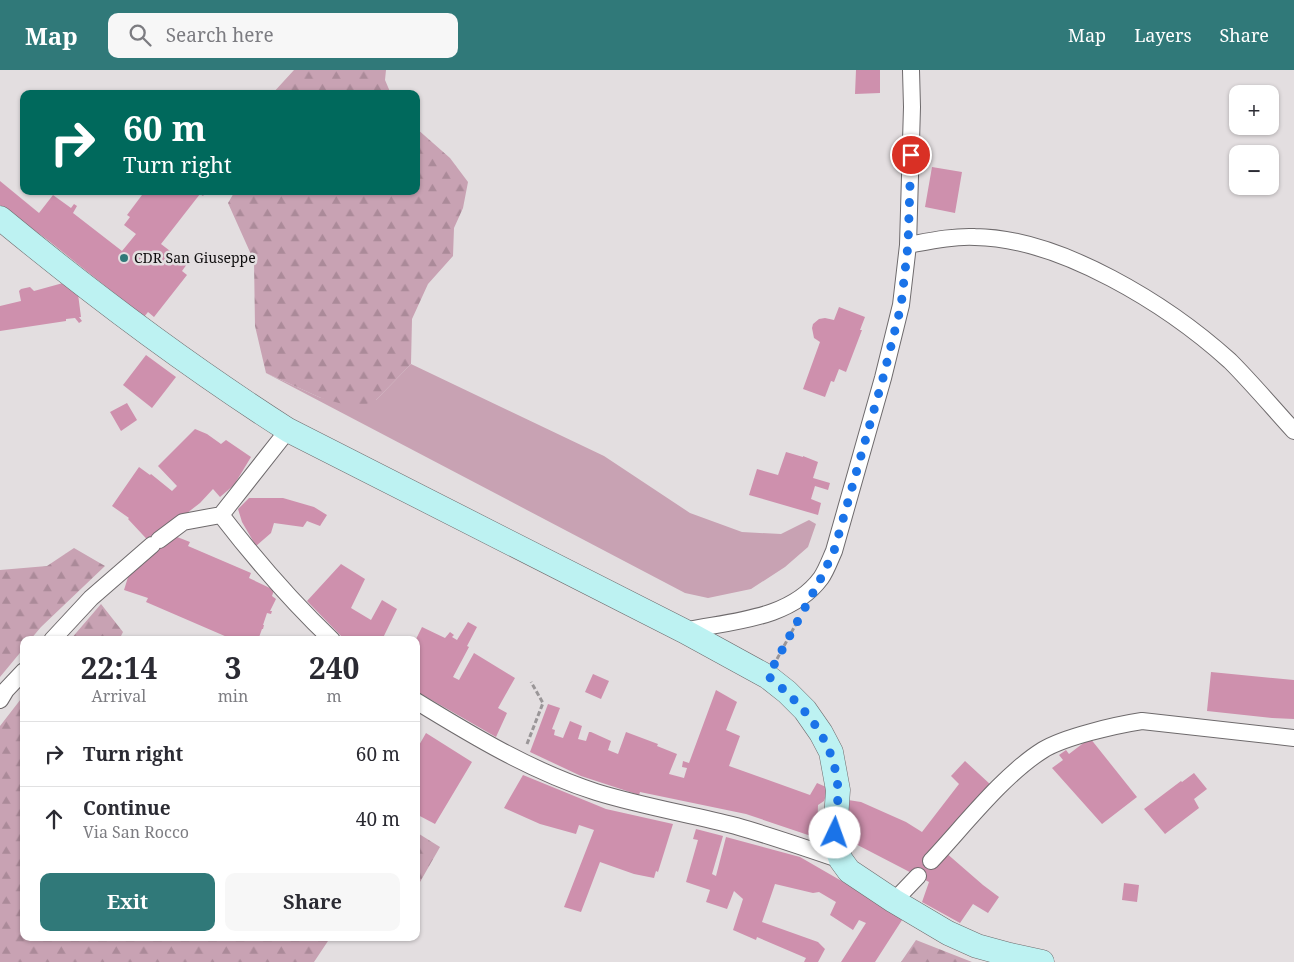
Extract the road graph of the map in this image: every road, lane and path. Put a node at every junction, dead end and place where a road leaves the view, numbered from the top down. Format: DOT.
graph roads {
  1 [pos="911,70"];
  2 [pos="0,218"];
  3 [pos="908,245"];
  4 [pos="288,430"];
  5 [pos="1294,431"];
  6 [pos="221,515"];
  7 [pos="799,619"];
  8 [pos="684,631"];
  9 [pos="56,636"];
  10 [pos="328,636"];
  11 [pos="20,674"];
  12 [pos="768,676"];
  13 [pos="531,682"];
  14 [pos="0,700"];
  15 [pos="420,703"];
  16 [pos="1294,738"];
  17 [pos="520,761"];
  18 [pos="840,860"];
  19 [pos="931,861"];
  20 [pos="918,876"];
  21 [pos="894,901"];
  22 [pos="1042,962"];
  1 -- 3 [label="street"];
  2 -- 4 [label="main road"];
  3 -- 5 [label="street"];
  3 -- 8 [label="street"];
  4 -- 6 [label="street"];
  4 -- 8 [label="main road"];
  6 -- 9 [label="street"];
  6 -- 10 [label="street"];
  7 -- 12 [label="path"];
  8 -- 12 [label="main road"];
  11 -- 14 [label="street"];
  12 -- 18 [label="main road"];
  13 -- 17 [label="path"];
  15 -- 17 [label="street"];
  16 -- 19 [label="street"];
  17 -- 18 [label="street"];
  18 -- 21 [label="main road"];
  20 -- 21 [label="street"];
  21 -- 22 [label="main road"];
}
